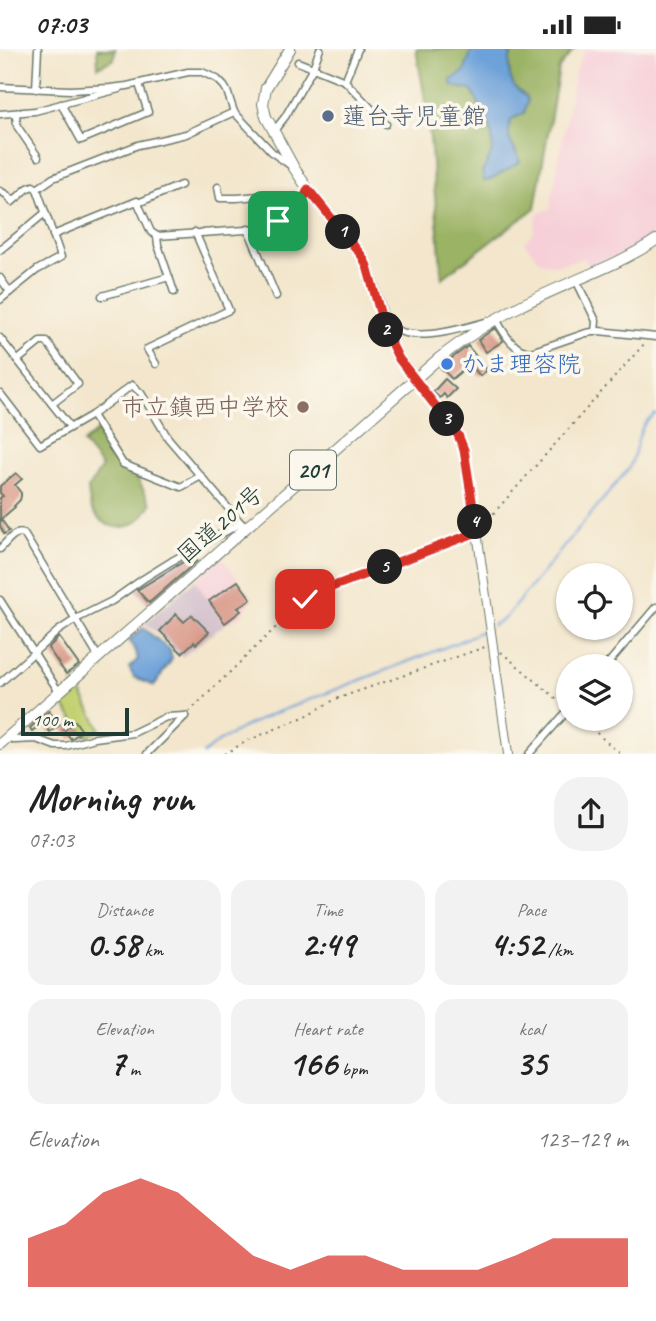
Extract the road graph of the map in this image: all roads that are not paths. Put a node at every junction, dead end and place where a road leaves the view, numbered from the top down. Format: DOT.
graph roads {
  1 [pos="38,49"];
  2 [pos="290,49"];
  3 [pos="320,49"];
  4 [pos="358,49"];
  5 [pos="298,62"];
  6 [pos="313,68"];
  7 [pos="345,81"];
  8 [pos="139,84"];
  9 [pos="127,86"];
  10 [pos="0,87"];
  11 [pos="36,89"];
  12 [pos="61,104"];
  13 [pos="234,112"];
  14 [pos="16,113"];
  15 [pos="0,114"];
  16 [pos="386,124"];
  17 [pos="273,132"];
  18 [pos="38,157"];
  19 [pos="294,168"];
  20 [pos="181,185"];
  21 [pos="218,187"];
  22 [pos="37,189"];
  23 [pos="308,189"];
  24 [pos="0,191"];
  25 [pos="138,203"];
  26 [pos="45,213"];
  27 [pos="284,226"];
  28 [pos="248,229"];
  29 [pos="195,232"];
  30 [pos="53,235"];
  31 [pos="158,236"];
  32 [pos="656,240"];
  33 [pos="0,250"];
  34 [pos="0,278"];
  35 [pos="169,278"];
  36 [pos="576,281"];
  37 [pos="10,292"];
  38 [pos="174,292"];
  39 [pos="102,296"];
  40 [pos="276,296"];
  41 [pos="0,300"];
  42 [pos="496,319"];
  43 [pos="383,323"];
  44 [pos="595,332"];
  45 [pos="653,337"];
  46 [pos="0,338"];
  47 [pos="18,361"];
  48 [pos="156,364"];
  49 [pos="416,380"];
  50 [pos="0,394"];
  51 [pos="52,404"];
  52 [pos="92,415"];
  53 [pos="70,427"];
  54 [pos="201,476"];
  55 [pos="244,526"];
  56 [pos="0,549"];
  57 [pos="0,600"];
  58 [pos="656,607"];
  59 [pos="76,619"];
  60 [pos="33,652"];
  61 [pos="616,654"];
  62 [pos="100,658"];
  63 [pos="0,683"];
  64 [pos="59,692"];
  65 [pos="556,724"];
  66 [pos="4,741"];
  67 [pos="147,754"];
  68 [pos="508,754"];
  69 [pos="529,754"];
  1 -- 11 [label="street"];
  2 -- 17 [label="main road"];
  3 -- 6 [label="street"];
  4 -- 7 [label="street"];
  5 -- 6 [label="street"];
  6 -- 7 [label="street"];
  6 -- 17 [label="street"];
  7 -- 16 [label="street"];
  8 -- 9 [label="street"];
  8 -- 12 [label="street"];
  8 -- 13 [label="street"];
  9 -- 11 [label="street"];
  9 -- 12 [label="street"];
  10 -- 11 [label="street"];
  12 -- 14 [label="street"];
  13 -- 19 [label="street"];
  13 -- 22 [label="street"];
  14 -- 15 [label="street"];
  14 -- 18 [label="street"];
  17 -- 19 [label="main road"];
  19 -- 23 [label="main road"];
  20 -- 25 [label="street"];
  21 -- 27 [label="street"];
  22 -- 24 [label="street"];
  22 -- 26 [label="street"];
  23 -- 27 [label="street"];
  23 -- 43 [label="main road"];
  25 -- 30 [label="street"];
  25 -- 31 [label="street"];
  26 -- 30 [label="street"];
  26 -- 33 [label="street"];
  27 -- 28 [label="street"];
  28 -- 29 [label="street"];
  28 -- 40 [label="street"];
  29 -- 31 [label="street"];
  29 -- 48 [label="street"];
  30 -- 37 [label="street"];
  31 -- 35 [label="street"];
  32 -- 36 [label="main road, 国道201号 / 201"];
  34 -- 37 [label="street"];
  35 -- 38 [label="street"];
  35 -- 39 [label="street"];
  36 -- 42 [label="main road, 国道201号 / 201"];
  36 -- 44 [label="street"];
  37 -- 41 [label="street"];
  42 -- 43 [label="street"];
  42 -- 44 [label="street"];
  42 -- 49 [label="main road, 国道201号 / 201"];
  43 -- 49 [label="main road"];
  44 -- 45 [label="street"];
  46 -- 47 [label="street"];
  47 -- 51 [label="street"];
  47 -- 51 [label="street"];
  49 -- 55 [label="main road, 国道201号 / 201"];
  49 -- 68 [label="street"];
  50 -- 53 [label="street"];
  51 -- 53 [label="street"];
  52 -- 53 [label="street"];
  52 -- 54 [label="street"];
  52 -- 54 [label="street"];
  54 -- 55 [label="street"];
  55 -- 59 [label="street"];
  55 -- 62 [label="main road, 国道201号 / 201"];
  56 -- 59 [label="street"];
  57 -- 60 [label="street"];
  58 -- 61 [label="street"];
  59 -- 60 [label="street"];
  59 -- 62 [label="street"];
  60 -- 63 [label="street"];
  60 -- 64 [label="street"];
  62 -- 64 [label="main road, 国道201号 / 201"];
  64 -- 66 [label="main road, 国道201号 / 201"];
  65 -- 69 [label="street"];
  66 -- 67 [label="street"];
}
